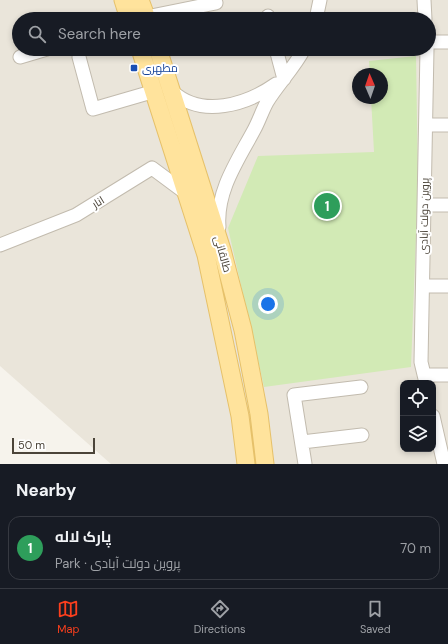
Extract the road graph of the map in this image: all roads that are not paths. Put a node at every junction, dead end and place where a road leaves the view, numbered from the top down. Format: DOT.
graph roads {
  1 [pos="122,0"];
  2 [pos="140,0"];
  3 [pos="320,0"];
  4 [pos="424,0"];
  5 [pos="216,3"];
  6 [pos="126,12"];
  7 [pos="145,12"];
  8 [pos="175,12"];
  9 [pos="317,12"];
  10 [pos="425,12"];
  11 [pos="436,42"];
  12 [pos="448,42"];
  13 [pos="23,56"];
  14 [pos="142,56"];
  15 [pos="160,56"];
  16 [pos="278,56"];
  17 [pos="300,56"];
  18 [pos="427,56"];
  19 [pos="20,57"];
  20 [pos="79,57"];
  21 [pos="284,78"];
  22 [pos="154,91"];
  23 [pos="172,92"];
  24 [pos="426,125"];
  25 [pos="448,125"];
  26 [pos="187,194"];
  27 [pos="425,205"];
  28 [pos="448,205"];
  29 [pos="0,245"];
  30 [pos="220,245"];
  31 [pos="423,286"];
  32 [pos="448,286"];
  33 [pos="448,375"];
  34 [pos="425,379"];
  35 [pos="361,387"];
  36 [pos="436,427"];
  37 [pos="362,435"];
  38 [pos="302,442"];
  39 [pos="444,457"];
  40 [pos="246,464"];
  41 [pos="265,464"];
  42 [pos="305,464"];
  1 -- 6 [label="main road"];
  2 -- 7 [label="main road"];
  3 -- 9 [label="street"];
  4 -- 10 [label="street"];
  5 -- 8 [label="street"];
  11 -- 12 [label="street"];
  13 -- 19 [label="street"];
  14 -- 22 [label="main road, طالقانی"];
  15 -- 23 [label="main road, طالقانی"];
  16 -- 21 [label="street"];
  17 -- 21 [label="street"];
  18 -- 24 [label="street, پروین دولت آبادی"];
  20 -- 22 [label="street"];
  21 -- 23 [label="street"];
  21 -- 30 [label="street"];
  22 -- 26 [label="main road, طالقانی"];
  23 -- 30 [label="main road, طالقانی"];
  24 -- 25 [label="street"];
  24 -- 27 [label="street, پروین دولت آبادی"];
  26 -- 29 [label="street, انار"];
  26 -- 40 [label="main road, طالقانی"];
  27 -- 28 [label="street"];
  27 -- 31 [label="street, پروین دولت آبادی"];
  30 -- 41 [label="main road, طالقانی"];
  31 -- 32 [label="street"];
  31 -- 34 [label="street, پروین دولت آبادی"];
  33 -- 34 [label="street"];
  35 -- 38 [label="street"];
  36 -- 39 [label="street"];
  37 -- 38 [label="street"];
  38 -- 42 [label="street"];
}
